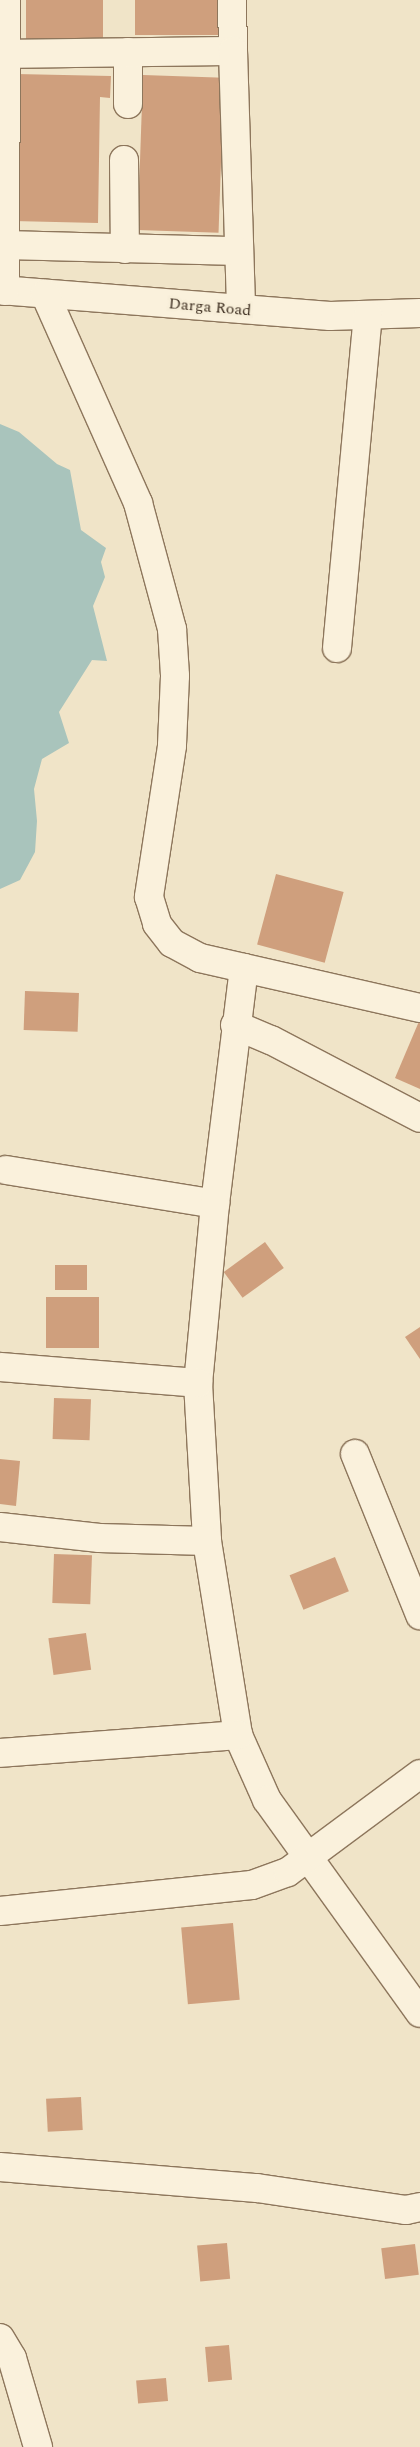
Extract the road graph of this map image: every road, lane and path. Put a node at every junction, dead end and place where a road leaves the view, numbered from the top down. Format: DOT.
graph roads {
  1 [pos="6,0"];
  2 [pos="232,0"];
  3 [pos="233,51"];
  4 [pos="128,52"];
  5 [pos="7,54"];
  6 [pos="128,104"];
  7 [pos="124,160"];
  8 [pos="5,245"];
  9 [pos="125,248"];
  10 [pos="239,251"];
  11 [pos="2,290"];
  12 [pos="45,294"];
  13 [pos="241,309"];
  14 [pos="420,314"];
  15 [pos="368,315"];
  16 [pos="337,648"];
  17 [pos="244,968"];
  18 [pos="420,1008"];
  19 [pos="235,1025"];
  20 [pos="420,1118"];
  21 [pos="6,1170"];
  22 [pos="215,1204"];
  23 [pos="0,1367"];
  24 [pos="198,1383"];
  25 [pos="355,1454"];
  26 [pos="0,1527"];
  27 [pos="207,1542"];
  28 [pos="420,1615"];
  29 [pos="238,1735"];
  30 [pos="0,1752"];
  31 [pos="420,1774"];
  32 [pos="309,1857"];
  33 [pos="0,1911"];
  34 [pos="420,2013"];
  35 [pos="0,2167"];
  36 [pos="420,2207"];
  37 [pos="0,2338"];
  38 [pos="38,2447"];
  1 -- 5 [label="street"];
  2 -- 3 [label="street"];
  3 -- 4 [label="street"];
  3 -- 10 [label="street"];
  4 -- 5 [label="street"];
  4 -- 6 [label="street"];
  5 -- 8 [label="street"];
  7 -- 9 [label="street"];
  8 -- 9 [label="street"];
  8 -- 11 [label="street"];
  9 -- 10 [label="street"];
  10 -- 13 [label="street"];
  11 -- 12 [label="street, Darga Road"];
  12 -- 13 [label="street, Darga Road"];
  12 -- 17 [label="street"];
  13 -- 15 [label="street, Darga Road"];
  14 -- 15 [label="street, Darga Road"];
  15 -- 16 [label="street"];
  17 -- 18 [label="street"];
  17 -- 19 [label="street"];
  19 -- 20 [label="street"];
  19 -- 22 [label="street"];
  21 -- 22 [label="street"];
  22 -- 24 [label="street"];
  23 -- 24 [label="street"];
  24 -- 27 [label="street"];
  25 -- 28 [label="street"];
  26 -- 27 [label="street"];
  27 -- 29 [label="street"];
  29 -- 30 [label="street"];
  29 -- 32 [label="street"];
  31 -- 32 [label="street"];
  32 -- 33 [label="street"];
  32 -- 34 [label="street"];
  35 -- 36 [label="street"];
  37 -- 38 [label="street"];
}
